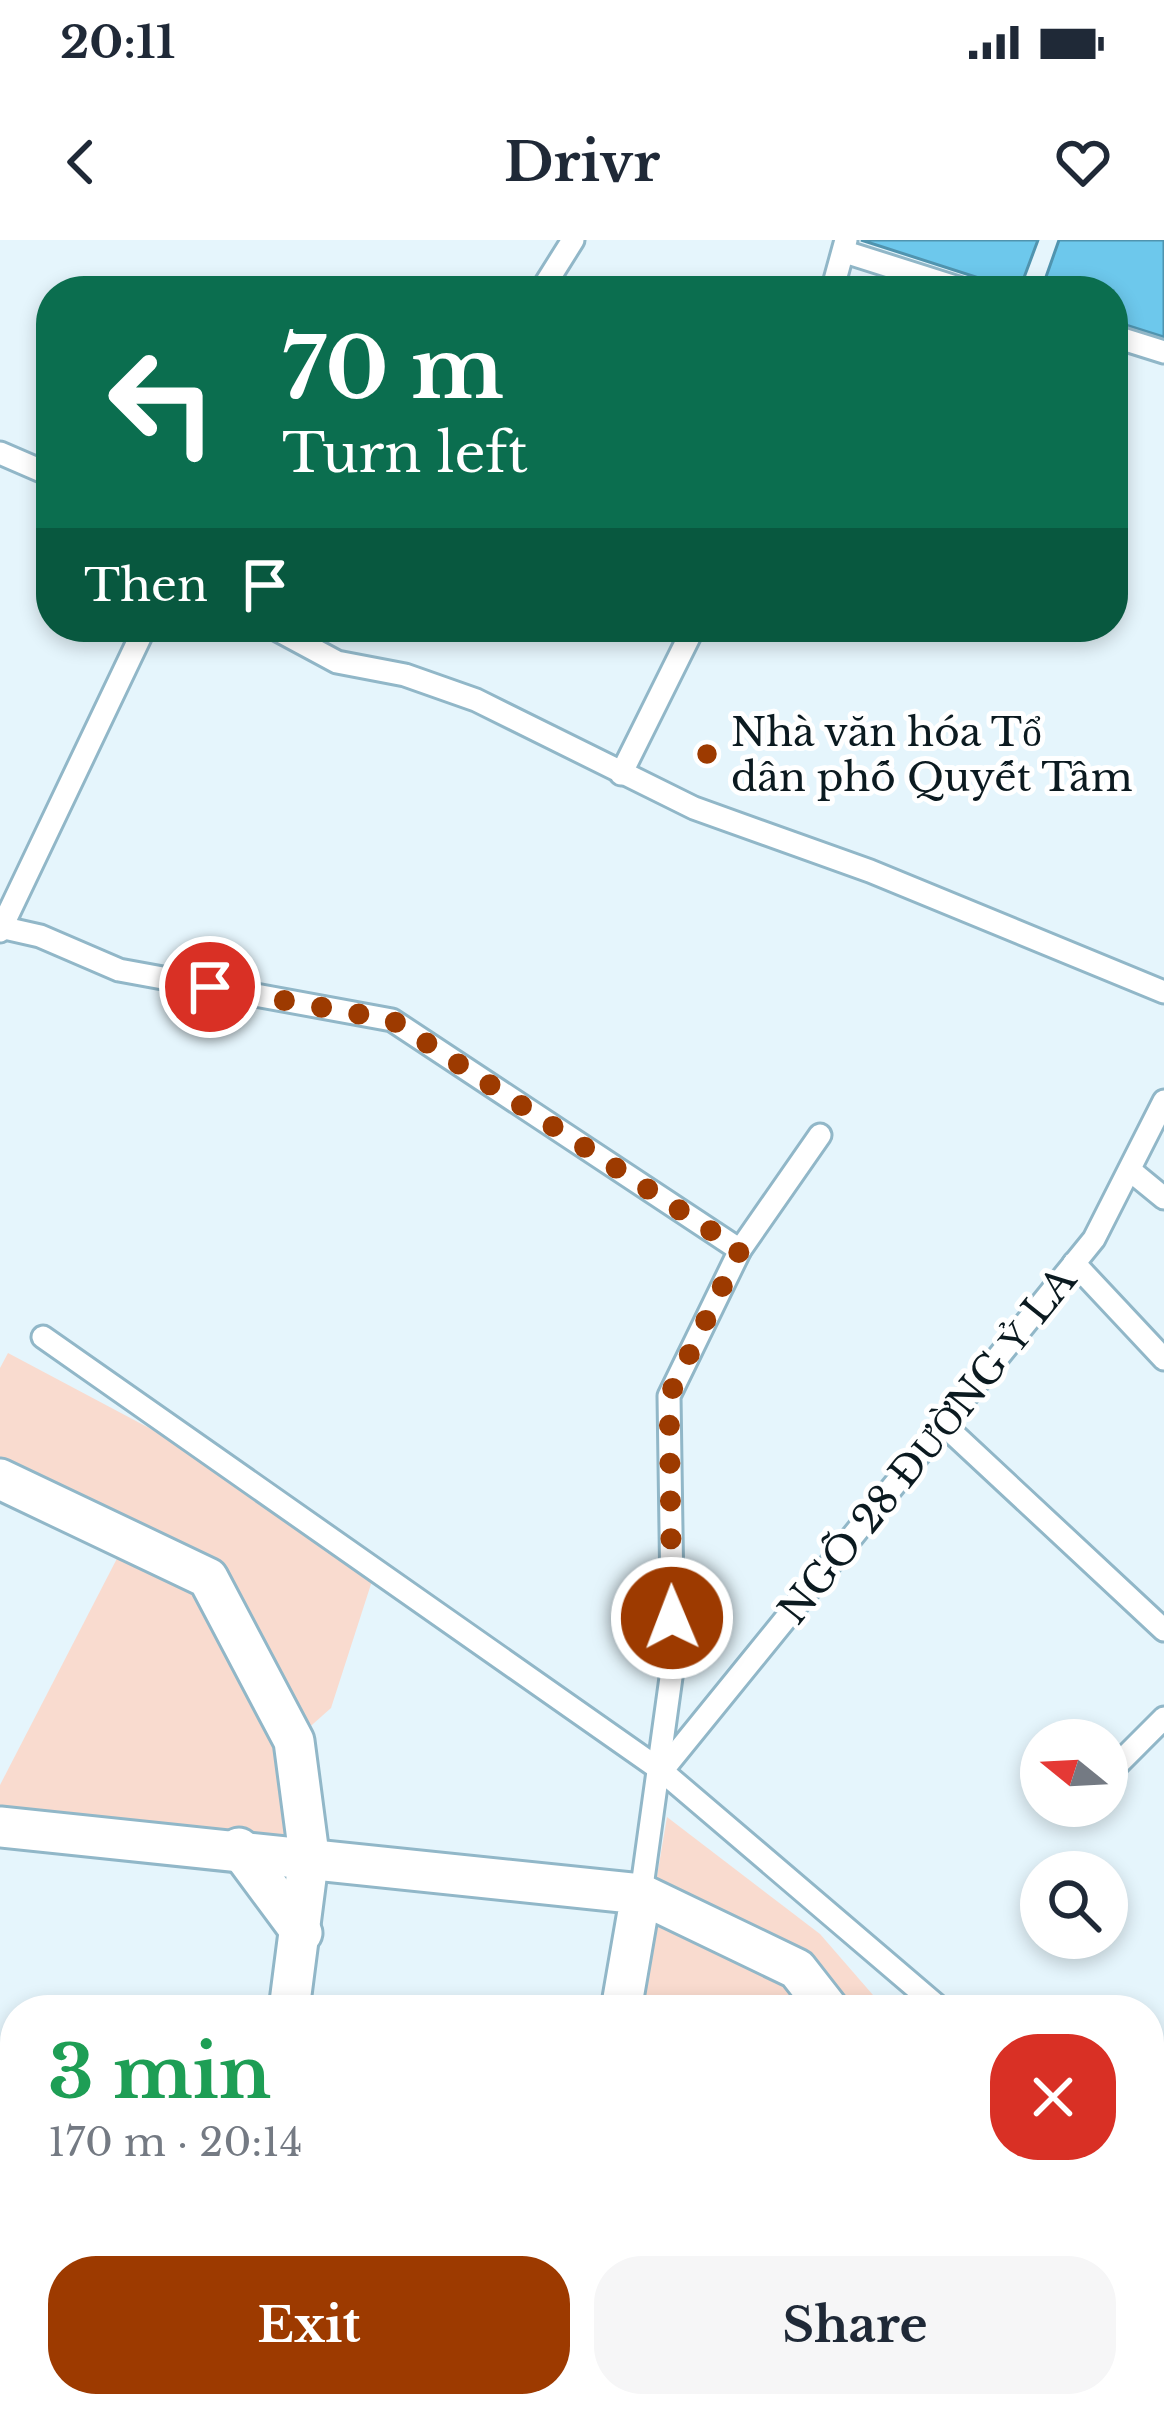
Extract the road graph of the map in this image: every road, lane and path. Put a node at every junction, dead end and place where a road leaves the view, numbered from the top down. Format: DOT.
graph roads {
  1 [pos="573,240"];
  2 [pos="845,246"];
  3 [pos="550,276"];
  4 [pos="836,276"];
  5 [pos="927,276"];
  6 [pos="1128,341"];
  7 [pos="1164,352"];
  8 [pos="0,453"];
  9 [pos="36,469"];
  10 [pos="138,642"];
  11 [pos="300,642"];
  12 [pos="687,642"];
  13 [pos="621,774"];
  14 [pos="0,928"];
  15 [pos="1164,992"];
  16 [pos="1164,1101"];
  17 [pos="820,1135"];
  18 [pos="1131,1171"];
  19 [pos="1164,1198"];
  20 [pos="740,1250"];
  21 [pos="1075,1263"];
  22 [pos="43,1337"];
  23 [pos="1164,1359"];
  24 [pos="944,1425"];
  25 [pos="0,1479"];
  26 [pos="1164,1630"];
  27 [pos="1164,1718"];
  28 [pos="1128,1754"];
  29 [pos="662,1771"];
  30 [pos="0,1827"];
  31 [pos="239,1848"];
  32 [pos="309,1856"];
  33 [pos="641,1894"];
  34 [pos="302,1933"];
  35 [pos="292,1995"];
  36 [pos="624,1995"];
  37 [pos="817,1995"];
  38 [pos="924,1995"];
  1 -- 3 [label="lane"];
  2 -- 4 [label="lane"];
  2 -- 5 [label="lane"];
  6 -- 7 [label="lane"];
  8 -- 9 [label="lane"];
  10 -- 14 [label="lane"];
  11 -- 13 [label="lane"];
  12 -- 13 [label="lane"];
  13 -- 15 [label="lane"];
  14 -- 20 [label="lane"];
  16 -- 18 [label="lane, NGÕ 28 ĐƯỜNG Ỷ LA"];
  17 -- 20 [label="lane"];
  18 -- 19 [label="lane"];
  18 -- 21 [label="lane, NGÕ 28 ĐƯỜNG Ỷ LA"];
  20 -- 29 [label="lane"];
  21 -- 23 [label="lane"];
  21 -- 24 [label="lane, NGÕ 28 ĐƯỜNG Ỷ LA"];
  22 -- 29 [label="lane"];
  24 -- 26 [label="lane"];
  24 -- 29 [label="lane, NGÕ 28 ĐƯỜNG Ỷ LA"];
  25 -- 32 [label="street"];
  27 -- 28 [label="lane"];
  29 -- 33 [label="lane"];
  29 -- 38 [label="lane"];
  30 -- 31 [label="street"];
  31 -- 32 [label="street"];
  31 -- 34 [label="street"];
  32 -- 33 [label="street"];
  32 -- 34 [label="street"];
  33 -- 36 [label="street"];
  33 -- 37 [label="street"];
  34 -- 35 [label="street"];
}
